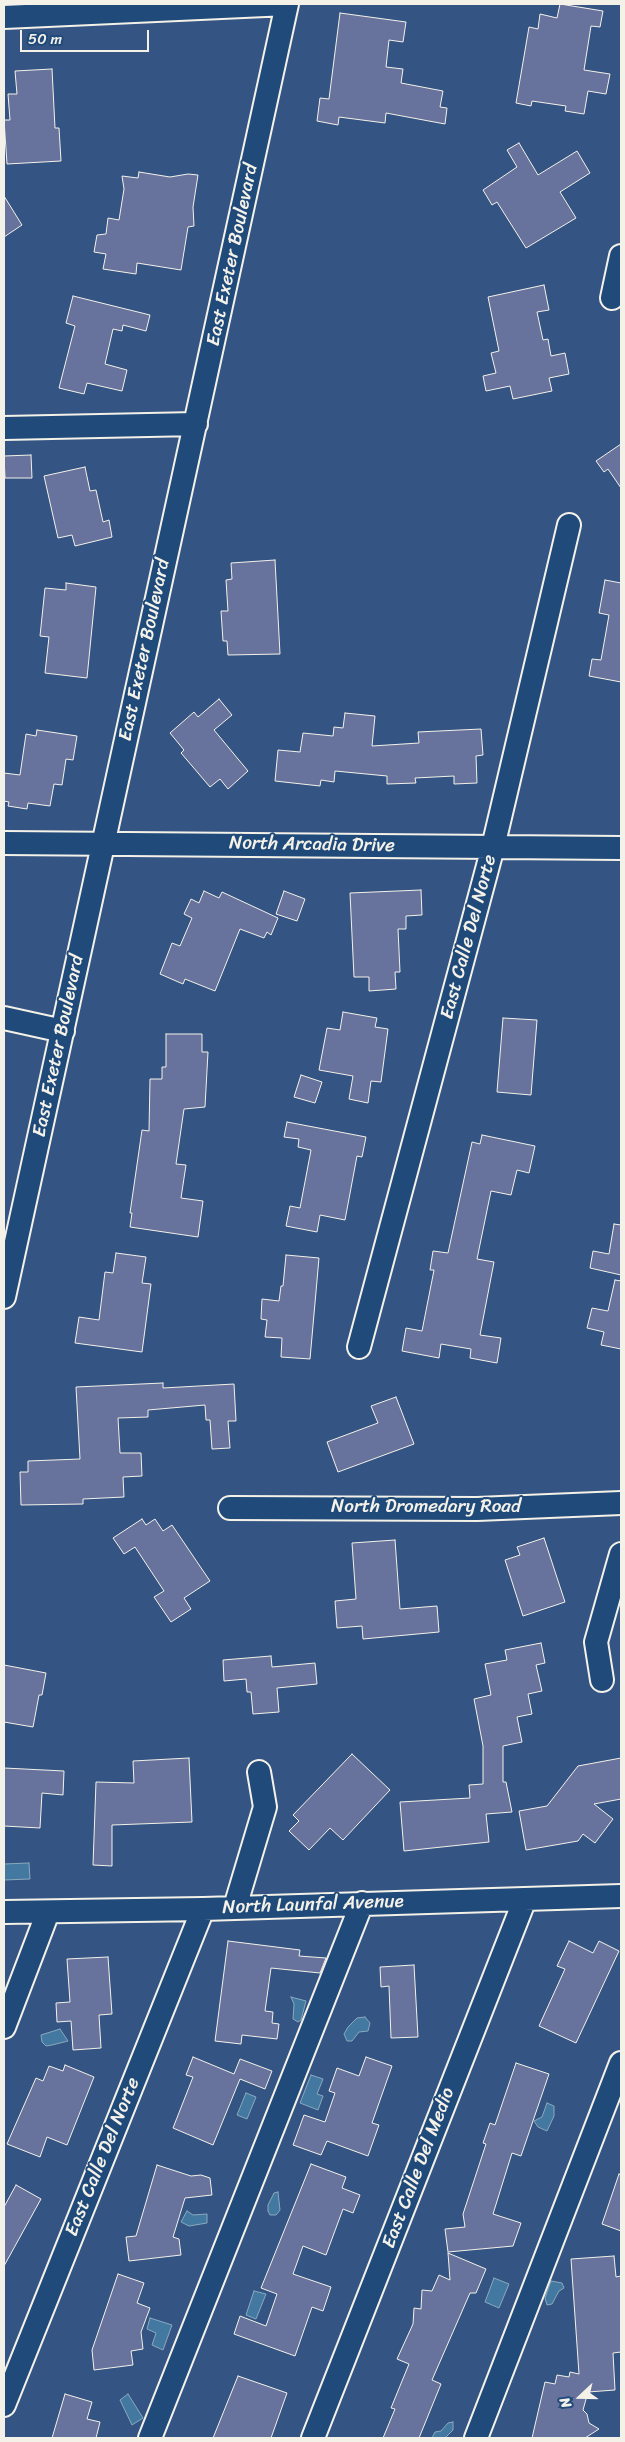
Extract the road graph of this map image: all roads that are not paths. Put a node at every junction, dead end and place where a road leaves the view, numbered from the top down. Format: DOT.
graph roads {
  1 [pos="287,4"];
  2 [pos="13,13"];
  3 [pos="621,256"];
  4 [pos="612,298"];
  5 [pos="196,424"];
  6 [pos="4,428"];
  7 [pos="569,525"];
  8 [pos="4,842"];
  9 [pos="103,844"];
  10 [pos="493,847"];
  11 [pos="621,848"];
  12 [pos="4,1018"];
  13 [pos="63,1031"];
  14 [pos="13,1206"];
  15 [pos="4,1297"];
  16 [pos="359,1347"];
  17 [pos="621,1503"];
  18 [pos="230,1508"];
  19 [pos="621,1554"];
  20 [pos="602,1680"];
  21 [pos="259,1772"];
  22 [pos="621,1896"];
  23 [pos="525,1899"];
  24 [pos="362,1903"];
  25 [pos="235,1907"];
  26 [pos="203,1909"];
  27 [pos="4,1912"];
  28 [pos="48,1912"];
  29 [pos="4,2027"];
  30 [pos="621,2063"];
  31 [pos="4,2405"];
  32 [pos="150,2438"];
  33 [pos="313,2438"];
  34 [pos="476,2438"];
  1 -- 2 [label="street"];
  1 -- 5 [label="street, East Exeter Boulevard"];
  3 -- 4 [label="street"];
  5 -- 6 [label="street"];
  5 -- 9 [label="street, East Exeter Boulevard"];
  7 -- 10 [label="street, East Calle Del Norte"];
  8 -- 9 [label="street, North Arcadia Drive"];
  9 -- 10 [label="street, North Arcadia Drive"];
  9 -- 13 [label="street, East Exeter Boulevard"];
  10 -- 11 [label="street, North Arcadia Drive"];
  10 -- 16 [label="street, East Calle Del Norte"];
  12 -- 13 [label="street"];
  13 -- 14 [label="street, East Exeter Boulevard"];
  14 -- 15 [label="street, East Exeter Boulevard"];
  17 -- 18 [label="street, North Dromedary Road"];
  19 -- 20 [label="street"];
  21 -- 25 [label="street"];
  22 -- 23 [label="street, North Launfal Avenue"];
  23 -- 24 [label="street, North Launfal Avenue"];
  23 -- 33 [label="street, East Calle Del Medio"];
  24 -- 25 [label="street, North Launfal Avenue"];
  24 -- 32 [label="street"];
  25 -- 26 [label="street, North Launfal Avenue"];
  26 -- 28 [label="street, North Launfal Avenue"];
  26 -- 31 [label="street, East Calle Del Norte"];
  27 -- 28 [label="street, North Launfal Avenue"];
  28 -- 29 [label="street"];
  30 -- 34 [label="street"];
}
